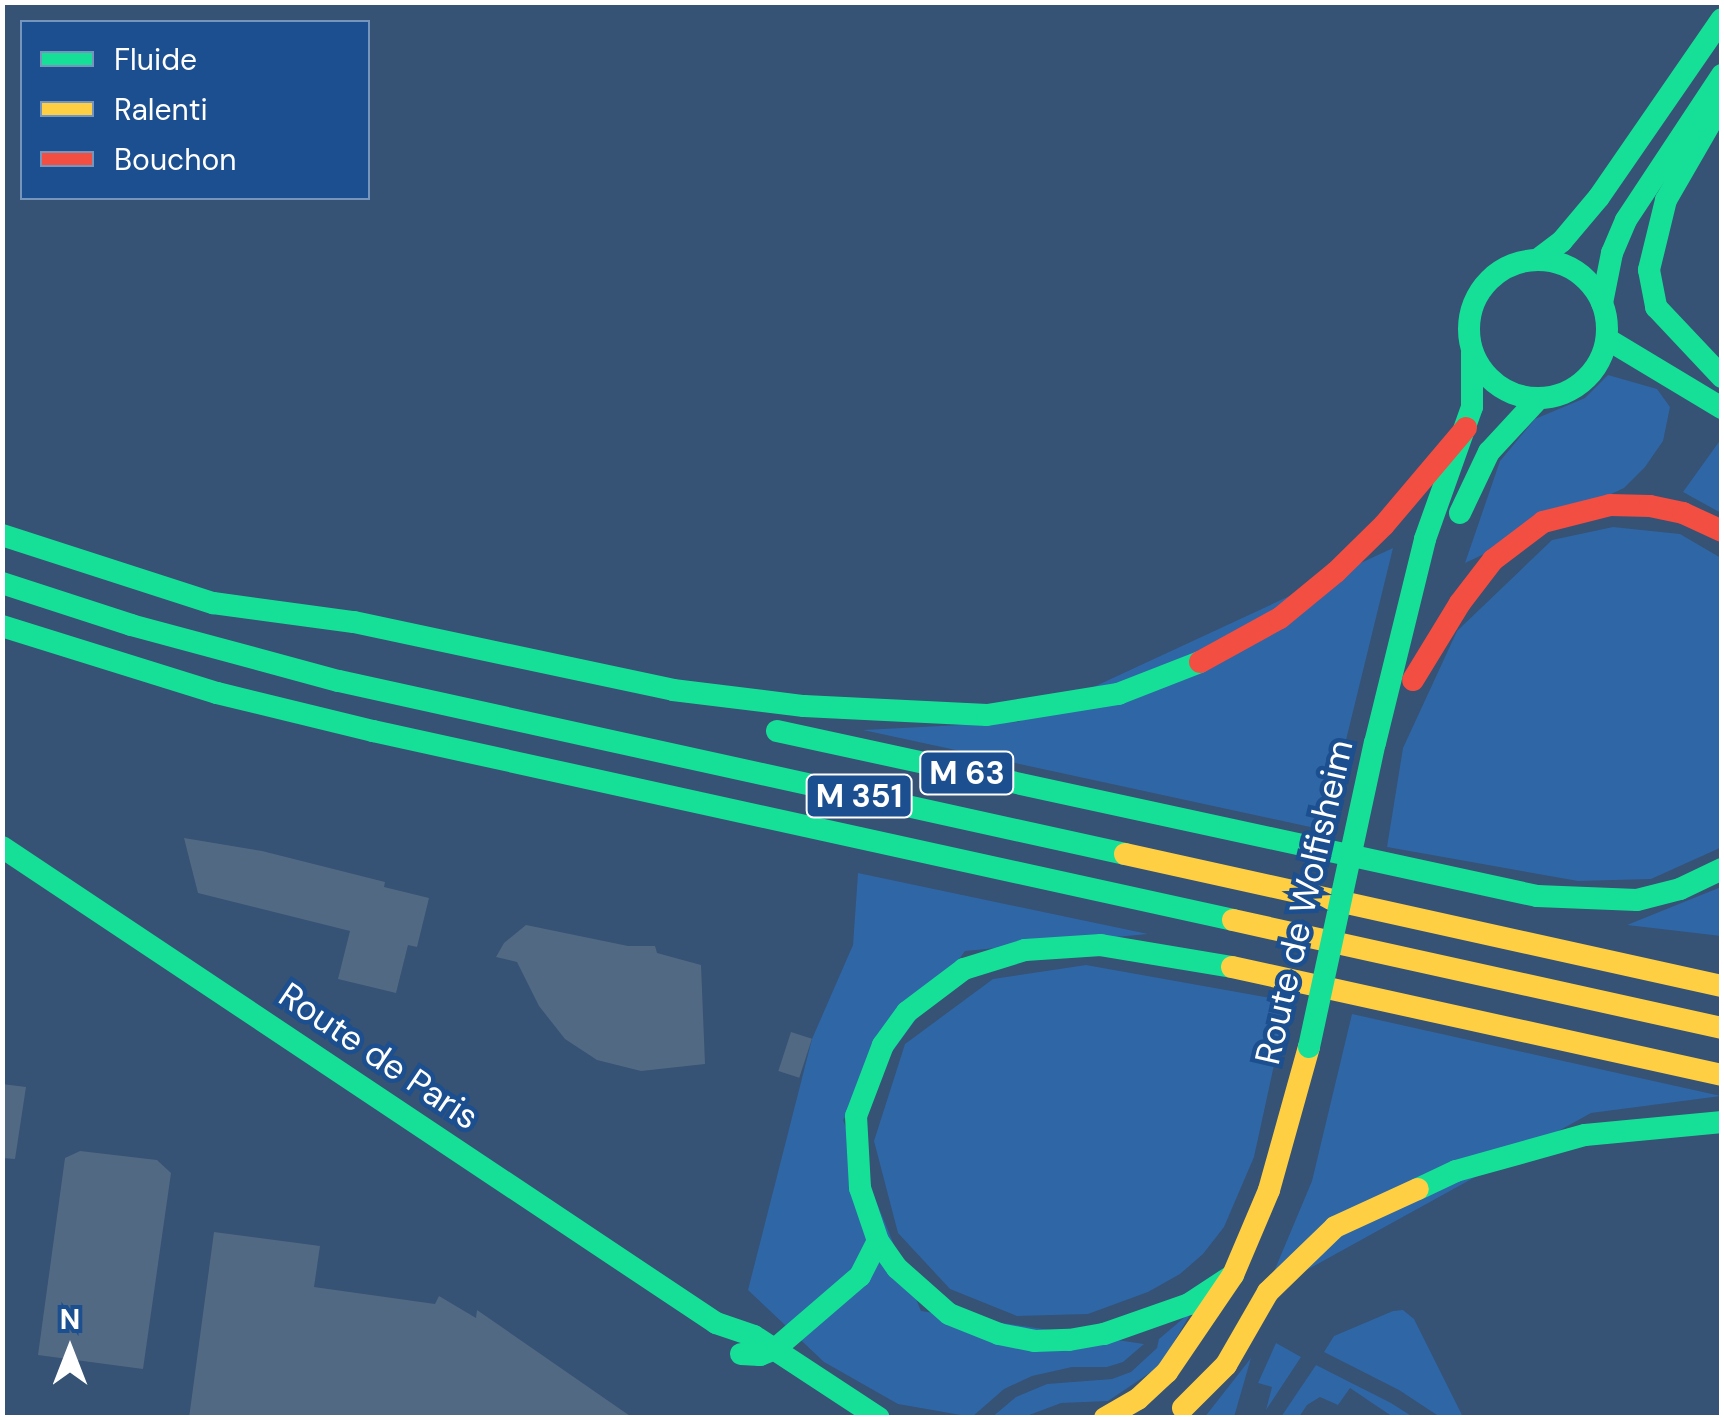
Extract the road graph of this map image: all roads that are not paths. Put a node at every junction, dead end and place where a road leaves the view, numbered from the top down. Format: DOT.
graph roads {
  1 [pos="1722,19"];
  2 [pos="1722,75"];
  3 [pos="1722,103"];
  4 [pos="1537,260"];
  5 [pos="1602,302"];
  6 [pos="1606,339"];
  7 [pos="1472,352"];
  8 [pos="1722,377"];
  9 [pos="1538,399"];
  10 [pos="1722,408"];
  11 [pos="1466,428"];
  12 [pos="1722,530"];
  13 [pos="2,535"];
  14 [pos="2,583"];
  15 [pos="214,602"];
  16 [pos="2,626"];
  17 [pos="1413,680"];
  18 [pos="1384,746"];
  19 [pos="2,848"];
  20 [pos="1722,870"];
  21 [pos="1722,986"];
  22 [pos="1722,1028"];
  23 [pos="1318,1048"];
  24 [pos="1722,1074"];
  25 [pos="1722,1122"];
  26 [pos="1306,1148"];
  27 [pos="1335,1227"];
  28 [pos="878,1241"];
  29 [pos="1267,1263"];
  30 [pos="1233,1275"];
  31 [pos="1303,1290"];
  32 [pos="716,1323"];
  33 [pos="775,1349"];
  34 [pos="742,1354"];
  35 [pos="1180,1413"];
  36 [pos="839,1418"];
  37 [pos="879,1418"];
  38 [pos="1105,1418"];
  1 -- 4 [label="main road"];
  2 -- 5 [label="main road"];
  3 -- 8 [label="main road"];
  4 -- 5 [label="main road"];
  4 -- 7 [label="main road"];
  5 -- 6 [label="main road"];
  6 -- 9 [label="main road"];
  6 -- 10 [label="main road"];
  7 -- 9 [label="main road"];
  7 -- 11 [label="main road, Route de Wolfisheim"];
  9 -- 17 [label="main road, Route de Wolfisheim"];
  11 -- 15 [label="main road"];
  11 -- 18 [label="main road, Route de Wolfisheim"];
  12 -- 17 [label="main road"];
  13 -- 15 [label="main road"];
  14 -- 21 [label="main road, M 351"];
  15 -- 20 [label="main road, M 63"];
  16 -- 22 [label="main road, M 351"];
  17 -- 18 [label="main road, Route de Wolfisheim"];
  18 -- 23 [label="main road, Route de Wolfisheim, bridge"];
  19 -- 32 [label="main road, Route de Paris"];
  23 -- 26 [label="main road, Route de Wolfisheim"];
  23 -- 30 [label="main road, Route de Wolfisheim"];
  24 -- 28 [label="main road"];
  25 -- 27 [label="main road"];
  27 -- 31 [label="main road"];
  27 -- 35 [label="main road"];
  28 -- 30 [label="main road"];
  28 -- 33 [label="main road"];
  29 -- 35 [label="main road"];
  30 -- 38 [label="main road, Route de Wolfisheim"];
  32 -- 33 [label="main road, Route de Paris"];
  32 -- 34 [label="main road, Route de Paris"];
  33 -- 34 [label="main road"];
  33 -- 37 [label="main road, Route de Paris"];
  34 -- 36 [label="main road, Route de Paris"];
}
